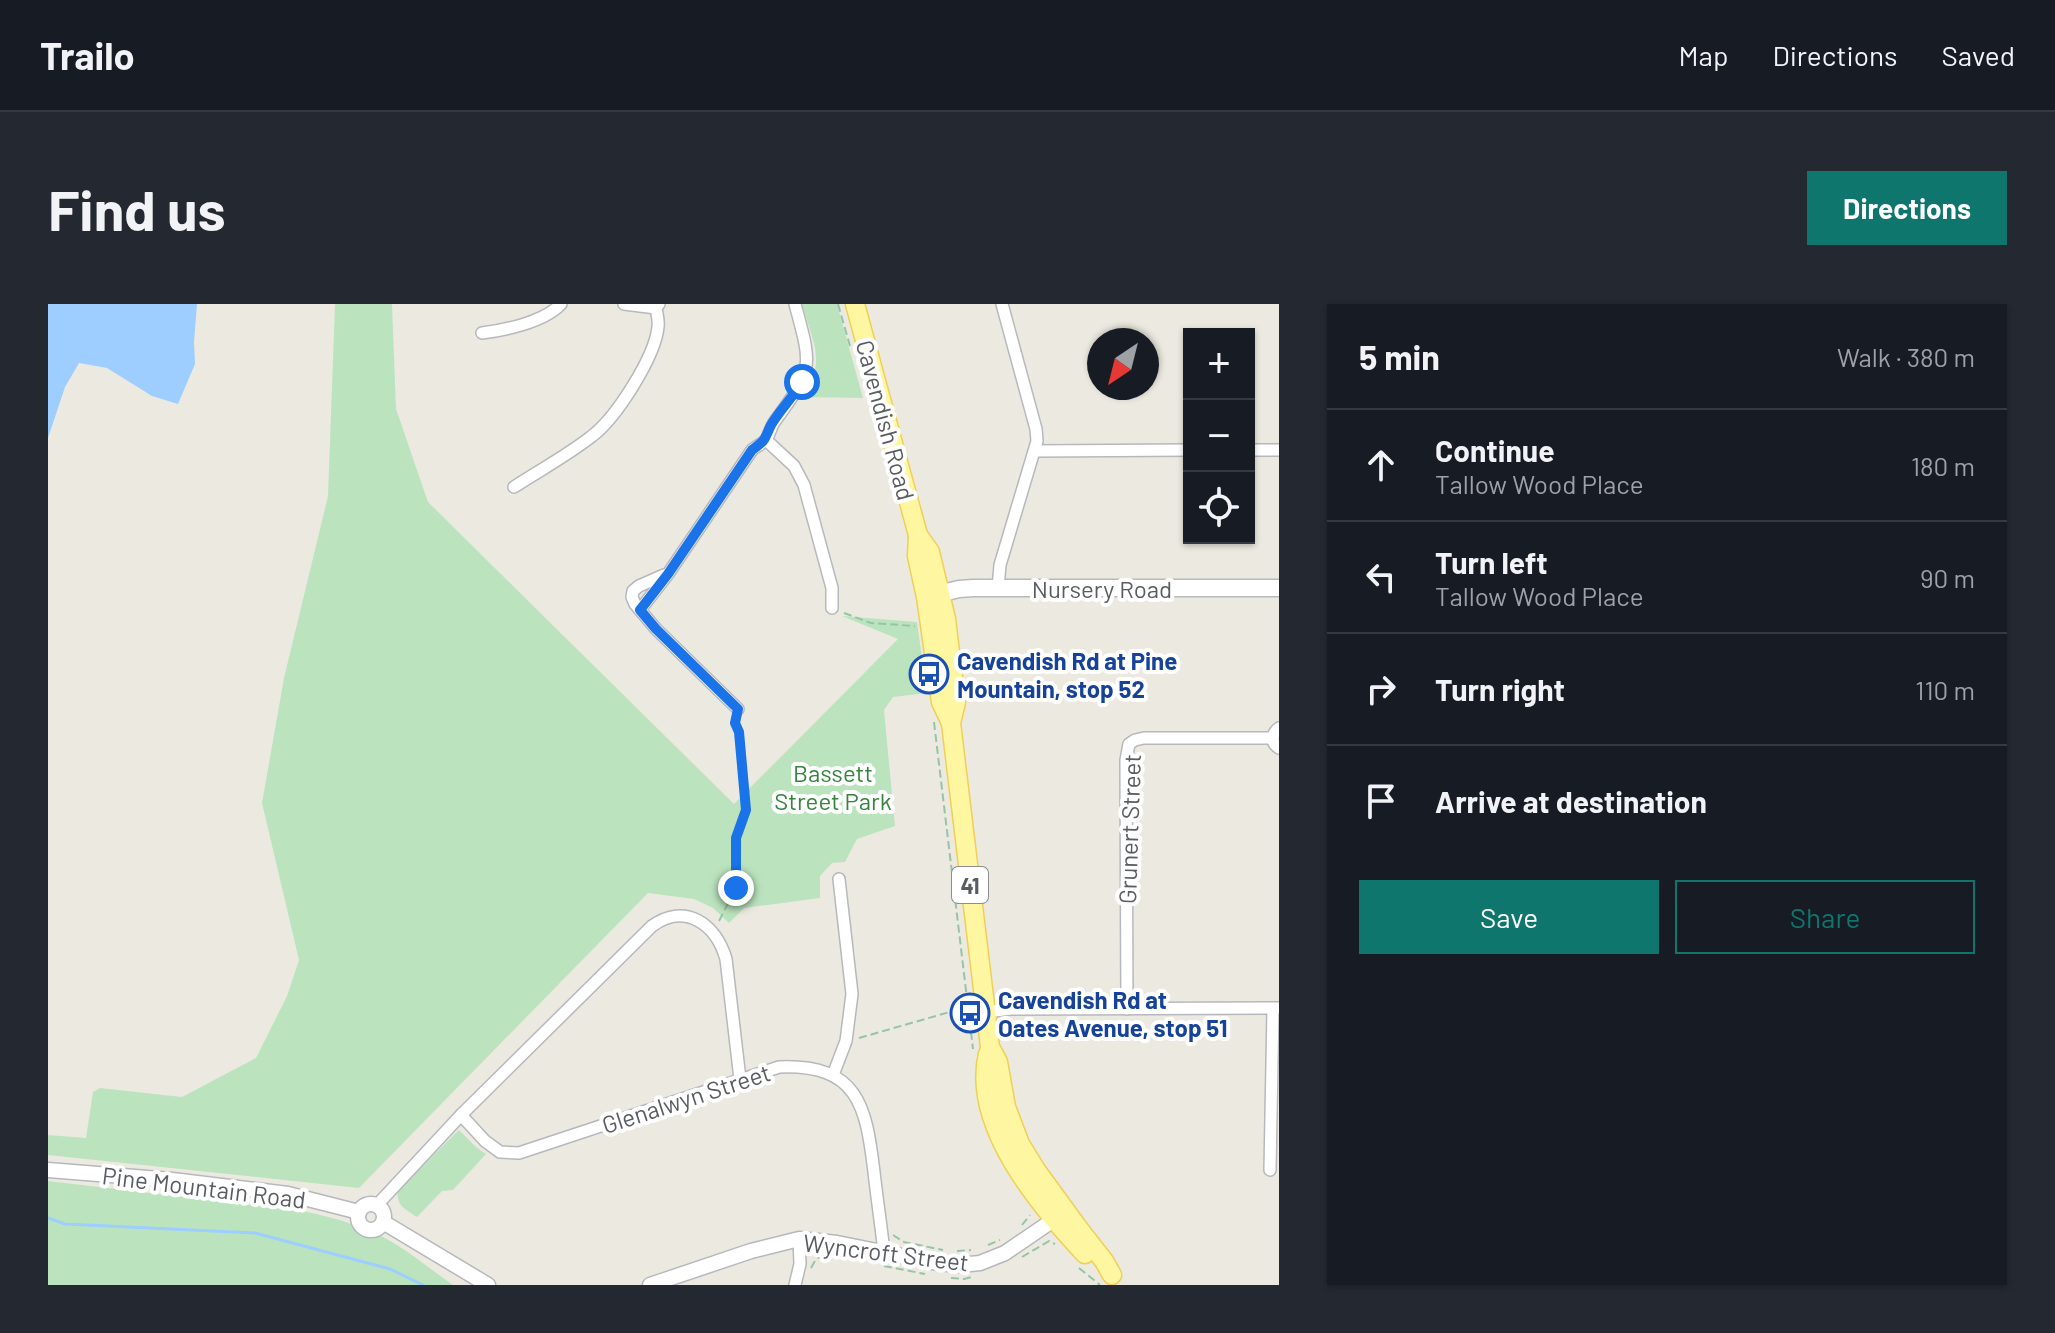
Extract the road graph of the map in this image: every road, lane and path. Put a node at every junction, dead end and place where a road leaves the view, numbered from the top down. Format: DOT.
graph roads {
  1 [pos="561,304"];
  2 [pos="624,304"];
  3 [pos="795,304"];
  4 [pos="838,304"];
  5 [pos="855,304"];
  6 [pos="1002,304"];
  7 [pos="658,306"];
  8 [pos="482,333"];
  9 [pos="854,357"];
  10 [pos="766,440"];
  11 [pos="1183,450"];
  12 [pos="1255,450"];
  13 [pos="1279,450"];
  14 [pos="1035,451"];
  15 [pos="514,487"];
  16 [pos="998,588"];
  17 [pos="1279,588"];
  18 [pos="934,595"];
  19 [pos="832,608"];
  20 [pos="920,626"];
  21 [pos="738,709"];
  22 [pos="933,716"];
  23 [pos="1277,738"];
  24 [pos="839,879"];
  25 [pos="711,930"];
  26 [pos="967,1007"];
  27 [pos="1127,1009"];
  28 [pos="1276,1009"];
  29 [pos="986,1012"];
  30 [pos="846,1041"];
  31 [pos="982,1049"];
  32 [pos="833,1075"];
  33 [pos="740,1079"];
  34 [pos="461,1115"];
  35 [pos="48,1170"];
  36 [pos="1270,1170"];
  37 [pos="377,1205"];
  38 [pos="1031,1208"];
  39 [pos="359,1212"];
  40 [pos="1060,1216"];
  41 [pos="383,1222"];
  42 [pos="1015,1231"];
  43 [pos="891,1236"];
  44 [pos="1007,1237"];
  45 [pos="799,1239"];
  46 [pos="988,1246"];
  47 [pos="978,1250"];
  48 [pos="884,1252"];
  49 [pos="1118,1280"];
  50 [pos="488,1285"];
  51 [pos="650,1285"];
  52 [pos="795,1285"];
  1 -- 8 [label="street"];
  2 -- 7 [label="street"];
  3 -- 10 [label="street"];
  4 -- 9 [label="path"];
  5 -- 18 [label="main road, Cavendish Road / 41"];
  6 -- 14 [label="street"];
  7 -- 15 [label="street"];
  10 -- 19 [label="street"];
  10 -- 21 [label="street"];
  11 -- 14 [label="street"];
  12 -- 13 [label="street"];
  14 -- 16 [label="street"];
  16 -- 17 [label="main road, Nursery Road"];
  16 -- 18 [label="main road, Nursery Road"];
  18 -- 29 [label="main road, Cavendish Road / 41"];
  19 -- 20 [label="path"];
  21 -- 25 [label="path"];
  22 -- 26 [label="path"];
  23 -- 27 [label="street, Grunert Street"];
  24 -- 30 [label="street"];
  25 -- 33 [label="street"];
  25 -- 34 [label="street"];
  26 -- 30 [label="path"];
  26 -- 31 [label="path"];
  27 -- 28 [label="street"];
  27 -- 29 [label="street"];
  28 -- 36 [label="street"];
  29 -- 31 [label="main road, Cavendish Road / 41"];
  30 -- 32 [label="street"];
  31 -- 40 [label="main road, Cavendish Road / 41"];
  32 -- 33 [label="street, Glenalwyn Street"];
  32 -- 48 [label="street"];
  33 -- 34 [label="street, Glenalwyn Street"];
  34 -- 37 [label="street"];
  35 -- 39 [label="street, Pine Mountain Road"];
  37 -- 39 [label="street"];
  37 -- 41 [label="street"];
  38 -- 42 [label="path"];
  39 -- 41 [label="street"];
  40 -- 48 [label="street, Wyncroft Street"];
  40 -- 49 [label="main road, Cavendish Road / 41"];
  41 -- 50 [label="street"];
  43 -- 47 [label="path"];
  44 -- 46 [label="path"];
  45 -- 48 [label="street, Wyncroft Street"];
  45 -- 51 [label="street, Wyncroft Street"];
  45 -- 52 [label="street"];
}
